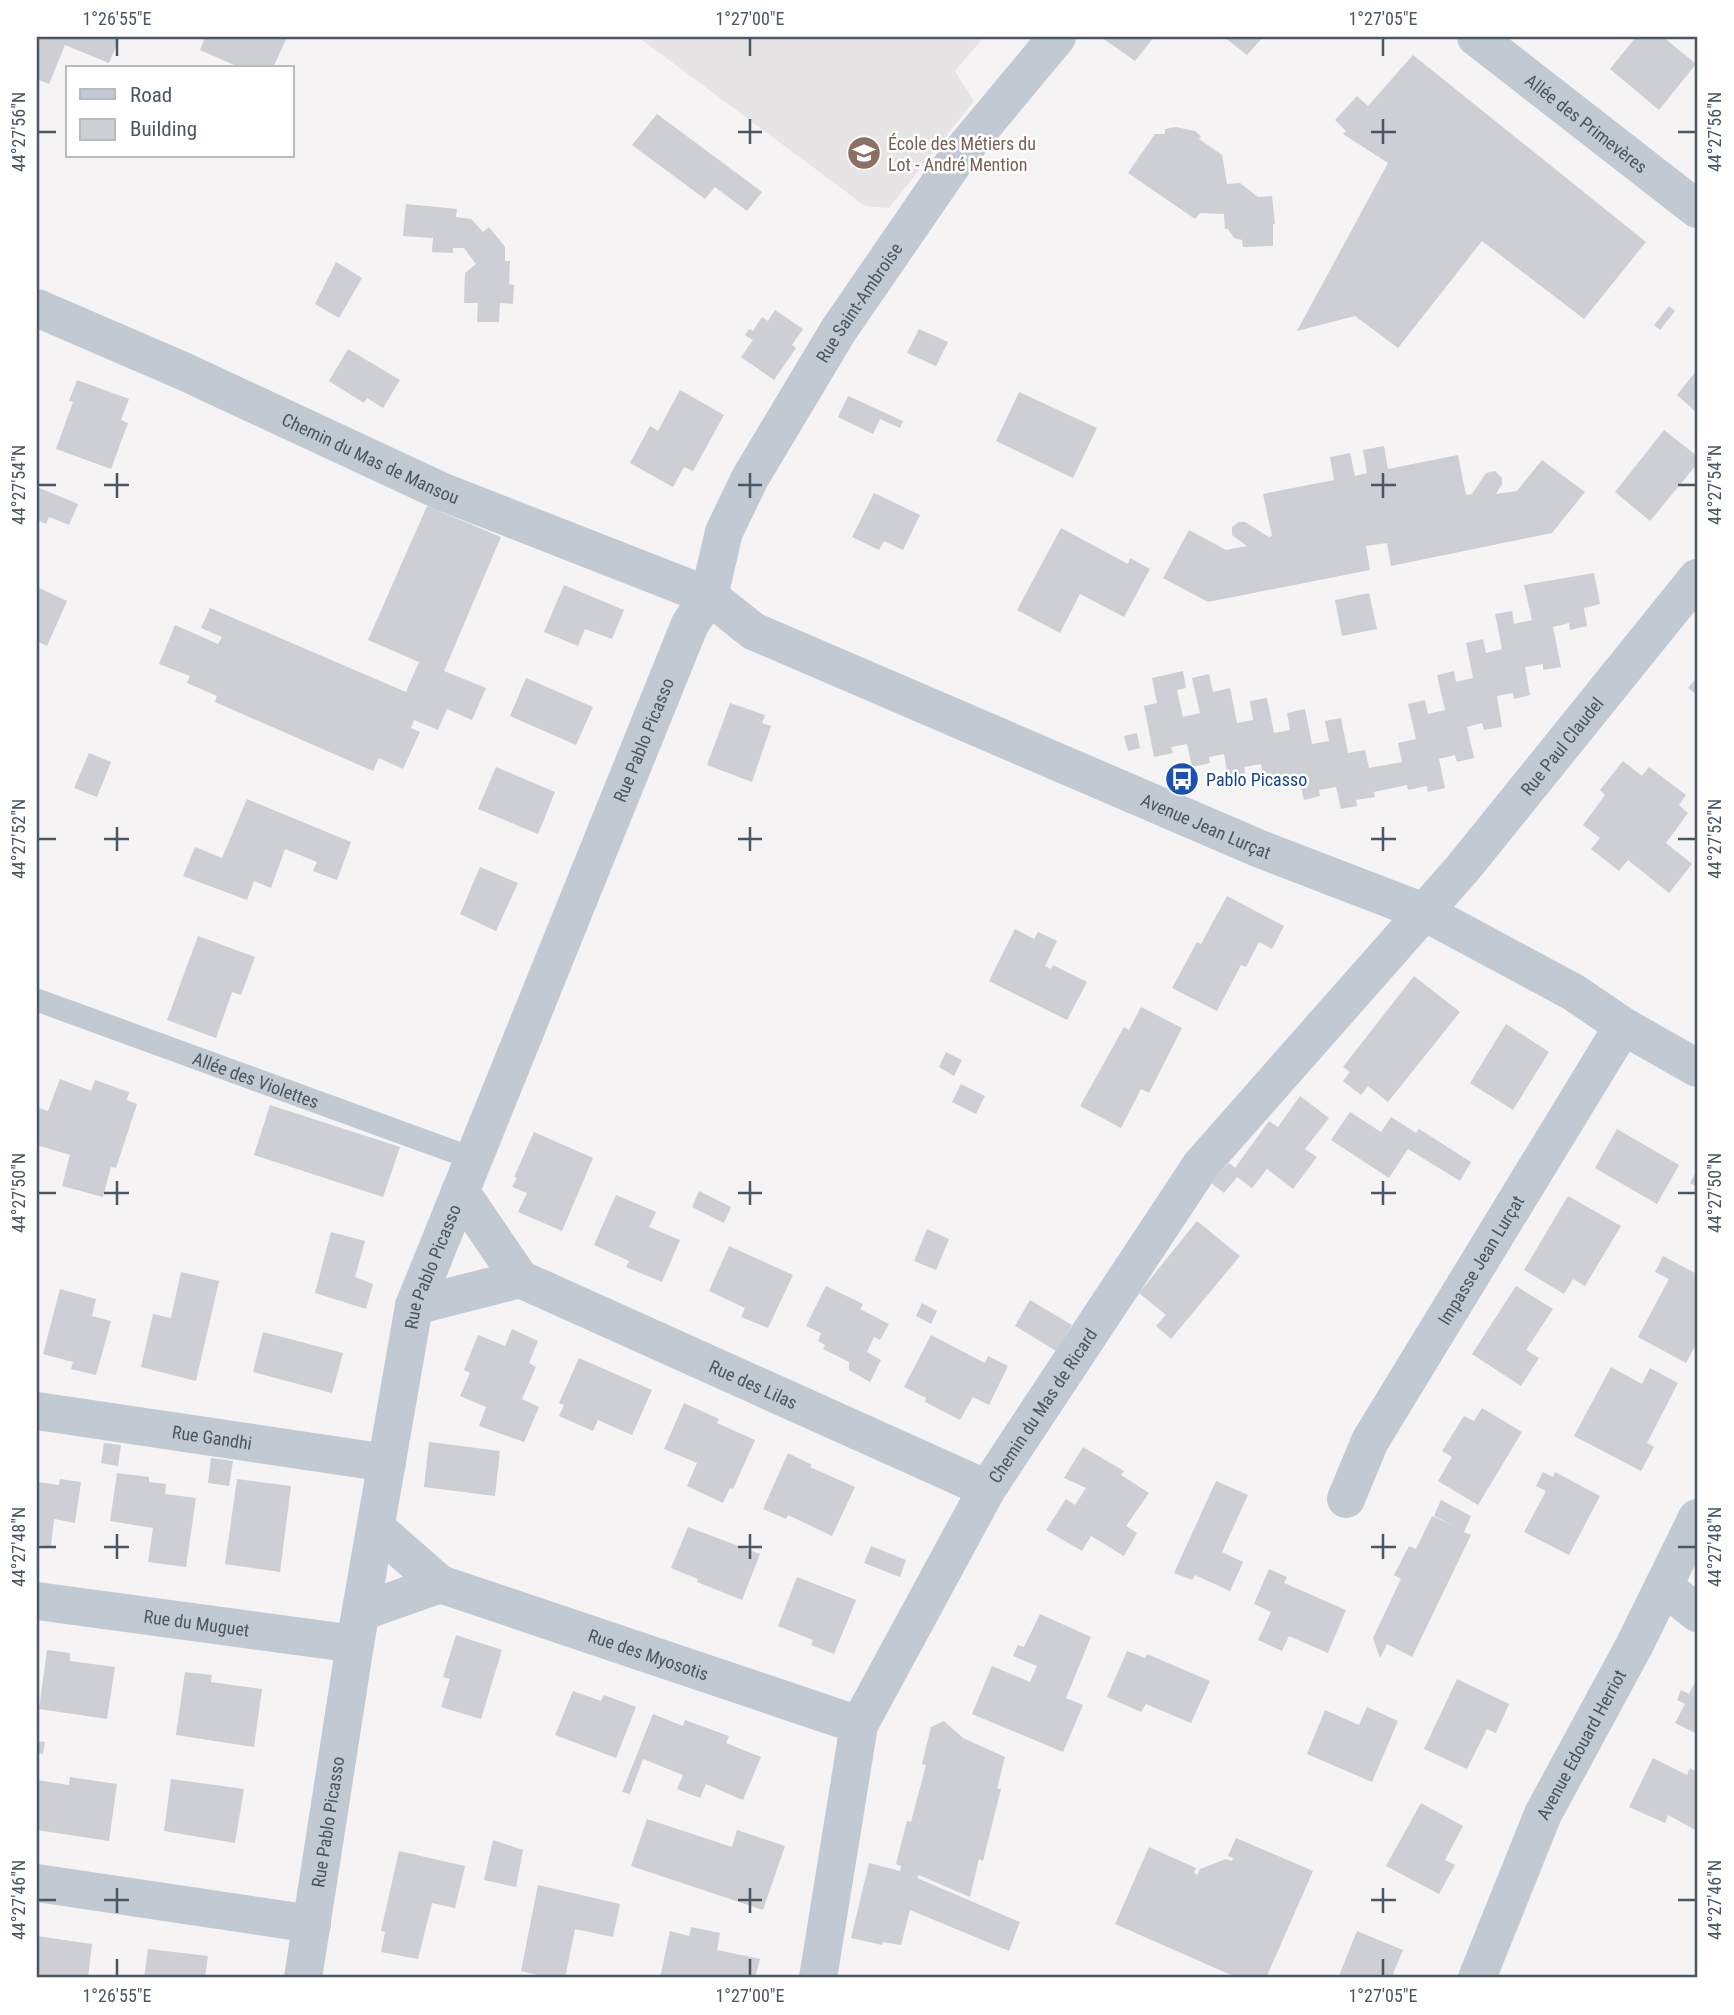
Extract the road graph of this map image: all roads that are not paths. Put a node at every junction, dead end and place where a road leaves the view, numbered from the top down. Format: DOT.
graph roads {
  1 [pos="1058,37"];
  2 [pos="1476,37"];
  3 [pos="1697,209"];
  4 [pos="37,308"];
  5 [pos="1697,578"];
  6 [pos="709,596"];
  7 [pos="1424,912"];
  8 [pos="37,1000"];
  9 [pos="1623,1026"];
  10 [pos="1697,1068"];
  11 [pos="467,1175"];
  12 [pos="520,1279"];
  13 [pos="414,1306"];
  14 [pos="37,1411"];
  15 [pos="387,1463"];
  16 [pos="987,1489"];
  17 [pos="1346,1499"];
  18 [pos="1697,1518"];
  19 [pos="376,1528"];
  20 [pos="440,1584"];
  21 [pos="1665,1587"];
  22 [pos="37,1601"];
  23 [pos="1697,1613"];
  24 [pos="358,1628"];
  25 [pos="859,1725"];
  26 [pos="37,1883"];
  27 [pos="312,1924"];
  28 [pos="303,1978"];
  29 [pos="818,1978"];
  30 [pos="1477,1978"];
  1 -- 6 [label="street, Rue Saint-Ambroise"];
  2 -- 3 [label="street, Allée des Primevères"];
  4 -- 6 [label="street, Chemin du Mas de Mansou"];
  5 -- 7 [label="street, Rue Paul Claudel"];
  6 -- 7 [label="street, Avenue Jean Lurçat"];
  6 -- 11 [label="street, Rue Pablo Picasso"];
  7 -- 9 [label="street, Avenue Jean Lurçat"];
  7 -- 16 [label="street, Chemin du Mas de Ricard"];
  8 -- 11 [label="lane, Allée des Violettes"];
  9 -- 10 [label="street, Avenue Jean Lurçat"];
  9 -- 17 [label="street, Impasse Jean Lurçat"];
  11 -- 12 [label="street"];
  11 -- 13 [label="street, Rue Pablo Picasso"];
  12 -- 13 [label="street"];
  12 -- 16 [label="street, Rue des Lilas"];
  13 -- 15 [label="street, Rue Pablo Picasso"];
  14 -- 15 [label="street, Rue Gandhi"];
  15 -- 19 [label="street, Rue Pablo Picasso"];
  16 -- 25 [label="street, Chemin du Mas de Ricard"];
  18 -- 21 [label="street, Avenue Edouard Herriot"];
  19 -- 20 [label="street, Rue des Myosotis"];
  19 -- 24 [label="street, Rue Pablo Picasso"];
  20 -- 24 [label="street"];
  20 -- 25 [label="street, Rue des Myosotis"];
  21 -- 23 [label="street"];
  21 -- 30 [label="street, Avenue Edouard Herriot"];
  22 -- 24 [label="street, Rue du Muguet"];
  24 -- 27 [label="street, Rue Pablo Picasso"];
  25 -- 29 [label="street, Chemin du Mas de Ricard"];
  26 -- 27 [label="street"];
  27 -- 28 [label="street, Rue Pablo Picasso"];
}
